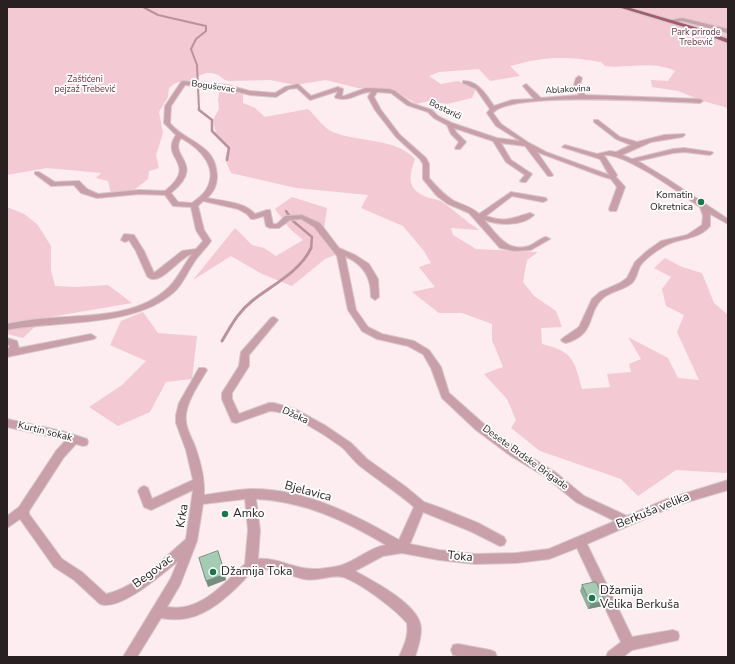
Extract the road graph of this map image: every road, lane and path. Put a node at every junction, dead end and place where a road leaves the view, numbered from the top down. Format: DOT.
graph roads {
  1 [pos="622,7"];
  2 [pos="670,21"];
  3 [pos="728,30"];
  4 [pos="728,41"];
  5 [pos="579,78"];
  6 [pos="465,82"];
  7 [pos="526,86"];
  8 [pos="374,91"];
  9 [pos="318,96"];
  10 [pos="583,97"];
  11 [pos="539,100"];
  12 [pos="700,101"];
  13 [pos="493,109"];
  14 [pos="596,121"];
  15 [pos="450,124"];
  16 [pos="682,135"];
  17 [pos="180,136"];
  18 [pos="496,140"];
  19 [pos="527,144"];
  20 [pos="636,144"];
  21 [pos="565,147"];
  22 [pos="458,148"];
  23 [pos="710,153"];
  24 [pos="618,154"];
  25 [pos="600,156"];
  26 [pos="631,161"];
  27 [pos="37,172"];
  28 [pos="550,175"];
  29 [pos="612,176"];
  30 [pos="524,181"];
  31 [pos="167,193"];
  32 [pos="202,199"];
  33 [pos="543,200"];
  34 [pos="194,205"];
  35 [pos="703,205"];
  36 [pos="613,209"];
  37 [pos="530,215"];
  38 [pos="480,217"];
  39 [pos="728,222"];
  40 [pos="546,239"];
  41 [pos="125,240"];
  42 [pos="336,250"];
  43 [pos="199,252"];
  44 [pos="375,297"];
  45 [pos="274,320"];
  46 [pos="7,327"];
  47 [pos="91,337"];
  48 [pos="566,340"];
  49 [pos="7,341"];
  50 [pos="8,354"];
  51 [pos="202,370"];
  52 [pos="7,423"];
  53 [pos="198,482"];
  54 [pos="728,484"];
  55 [pos="144,490"];
  56 [pos="250,494"];
  57 [pos="198,500"];
  58 [pos="420,506"];
  59 [pos="23,510"];
  60 [pos="626,521"];
  61 [pos="7,523"];
  62 [pos="191,541"];
  63 [pos="500,541"];
  64 [pos="580,542"];
  65 [pos="402,548"];
  66 [pos="251,566"];
  67 [pos="343,571"];
  68 [pos="158,611"];
  69 [pos="673,636"];
  70 [pos="629,644"];
  71 [pos="458,650"];
  72 [pos="130,657"];
  73 [pos="406,657"];
  74 [pos="490,657"];
  75 [pos="613,657"];
  1 -- 2 [label="main road"];
  2 -- 3 [label="street"];
  2 -- 4 [label="main road"];
  5 -- 10 [label="street"];
  6 -- 13 [label="street"];
  7 -- 11 [label="street"];
  8 -- 9 [label="street, Bostarići"];
  8 -- 15 [label="street, Bostarići"];
  8 -- 38 [label="street"];
  9 -- 17 [label="street, Boguševac"];
  10 -- 11 [label="street, Ablakovina"];
  10 -- 12 [label="street, Ablakovina"];
  11 -- 13 [label="street, Ablakovina"];
  13 -- 19 [label="street"];
  14 -- 20 [label="street"];
  15 -- 18 [label="street, Bostarići"];
  15 -- 22 [label="street"];
  16 -- 20 [label="street"];
  17 -- 31 [label="street"];
  17 -- 32 [label="street, Boguševac"];
  18 -- 19 [label="street, Bostarići"];
  18 -- 30 [label="street"];
  19 -- 28 [label="street"];
  19 -- 29 [label="street, Bostarići"];
  20 -- 24 [label="street"];
  21 -- 25 [label="street"];
  23 -- 26 [label="street"];
  24 -- 25 [label="street"];
  24 -- 26 [label="street"];
  25 -- 29 [label="street"];
  26 -- 35 [label="street"];
  27 -- 31 [label="street"];
  29 -- 36 [label="street"];
  31 -- 34 [label="street"];
  32 -- 34 [label="street, Boguševac"];
  32 -- 42 [label="street"];
  33 -- 38 [label="street"];
  34 -- 43 [label="street"];
  35 -- 39 [label="street"];
  35 -- 48 [label="street"];
  37 -- 38 [label="street"];
  38 -- 40 [label="street"];
  41 -- 43 [label="street"];
  42 -- 44 [label="street"];
  42 -- 60 [label="street, Desete Brdske Brigade"];
  43 -- 46 [label="street"];
  45 -- 58 [label="street, Džeka"];
  47 -- 50 [label="street"];
  49 -- 50 [label="street"];
  51 -- 53 [label="street, Krka"];
  52 -- 59 [label="street, Kurtin sokak"];
  53 -- 55 [label="street"];
  53 -- 57 [label="street, Krka"];
  54 -- 60 [label="street, Berkuša velika"];
  56 -- 57 [label="street, Bjelavica"];
  56 -- 65 [label="street, Bjelavica"];
  56 -- 66 [label="street"];
  57 -- 62 [label="street, Krka"];
  58 -- 63 [label="street, Džeka"];
  58 -- 65 [label="street"];
  59 -- 61 [label="street"];
  59 -- 62 [label="street, Begovac"];
  60 -- 64 [label="street, Berkuša velika"];
  62 -- 68 [label="street, Krka"];
  64 -- 65 [label="street, Toka"];
  64 -- 70 [label="street"];
  65 -- 67 [label="street, Toka"];
  66 -- 67 [label="street, Toka"];
  66 -- 68 [label="street"];
  67 -- 73 [label="street"];
  68 -- 72 [label="street, Krka"];
  69 -- 70 [label="street"];
  70 -- 75 [label="street"];
  71 -- 74 [label="street"];
}
